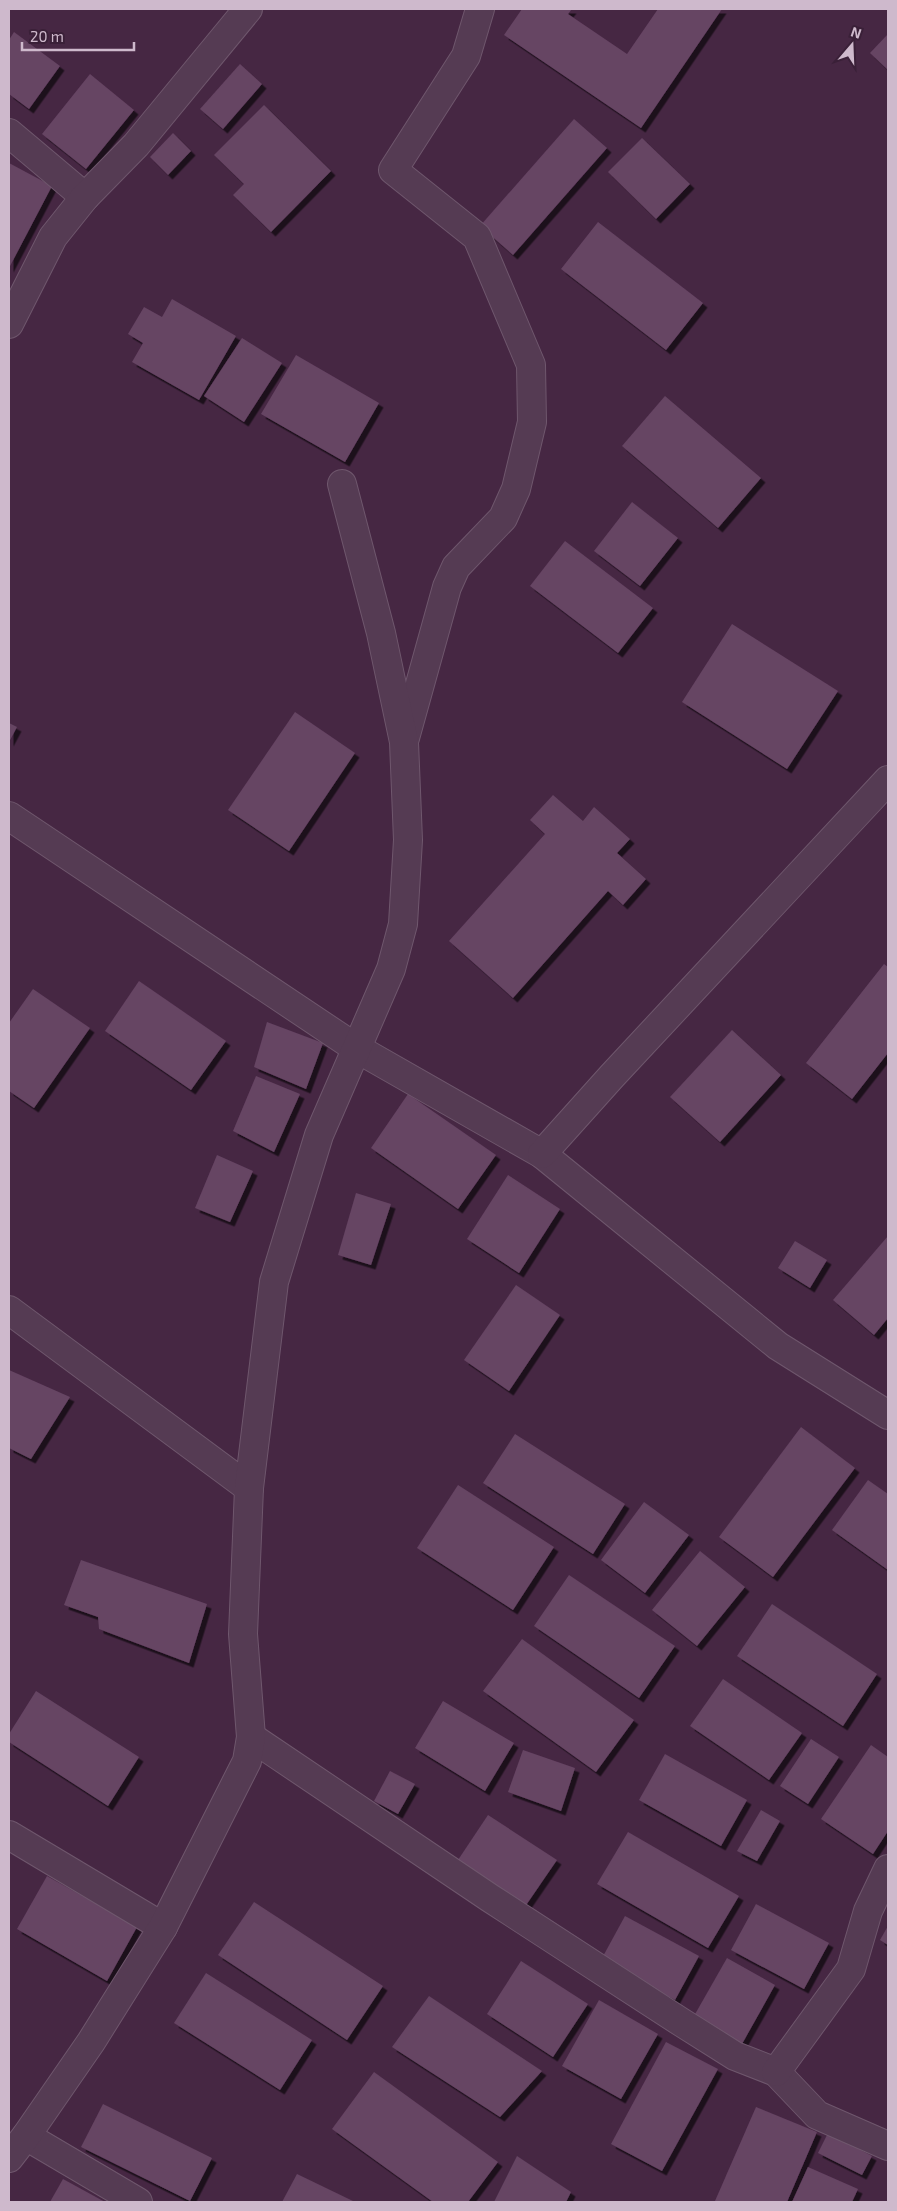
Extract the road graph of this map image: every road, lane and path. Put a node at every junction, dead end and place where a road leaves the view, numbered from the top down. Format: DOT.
graph roads {
  1 [pos="248,9"];
  2 [pos="480,9"];
  3 [pos="9,133"];
  4 [pos="85,197"];
  5 [pos="9,324"];
  6 [pos="342,484"];
  7 [pos="404,742"];
  8 [pos="888,780"];
  9 [pos="9,816"];
  10 [pos="356,1048"];
  11 [pos="542,1154"];
  12 [pos="9,1310"];
  13 [pos="888,1415"];
  14 [pos="249,1488"];
  15 [pos="251,1737"];
  16 [pos="9,1835"];
  17 [pos="888,1869"];
  18 [pos="163,1927"];
  19 [pos="776,2072"];
  20 [pos="26,2136"];
  21 [pos="888,2146"];
  22 [pos="9,2158"];
  23 [pos="138,2202"];
  1 -- 4 [label="street"];
  2 -- 7 [label="street"];
  3 -- 4 [label="street"];
  4 -- 5 [label="street"];
  6 -- 7 [label="street"];
  7 -- 10 [label="street"];
  8 -- 11 [label="street"];
  9 -- 10 [label="street"];
  10 -- 11 [label="street"];
  10 -- 14 [label="street"];
  11 -- 13 [label="street"];
  12 -- 14 [label="street"];
  14 -- 15 [label="street"];
  15 -- 18 [label="street"];
  15 -- 19 [label="street"];
  16 -- 18 [label="street"];
  17 -- 19 [label="street"];
  18 -- 20 [label="street"];
  19 -- 21 [label="street"];
  20 -- 22 [label="street"];
  20 -- 23 [label="street"];
}
